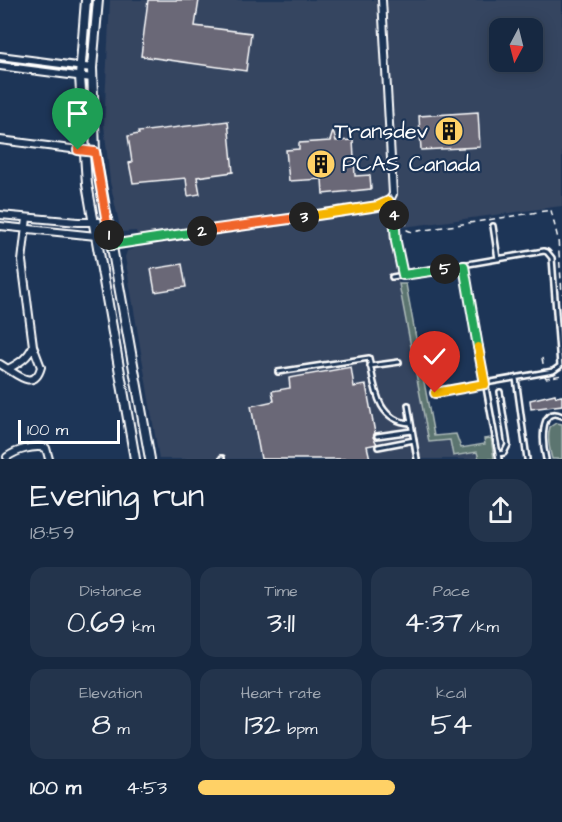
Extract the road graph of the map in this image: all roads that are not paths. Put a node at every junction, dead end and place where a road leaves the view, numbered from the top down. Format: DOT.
graph roads {
  1 [pos="87,0"];
  2 [pos="98,0"];
  3 [pos="382,0"];
  4 [pos="0,56"];
  5 [pos="0,66"];
  6 [pos="80,66"];
  7 [pos="92,68"];
  8 [pos="80,76"];
  9 [pos="92,78"];
  10 [pos="0,140"];
  11 [pos="84,150"];
  12 [pos="95,152"];
  13 [pos="389,201"];
  14 [pos="0,215"];
  15 [pos="27,218"];
  16 [pos="94,222"];
  17 [pos="106,222"];
  18 [pos="0,226"];
  19 [pos="493,226"];
  20 [pos="25,230"];
  21 [pos="109,235"];
  22 [pos="96,236"];
  23 [pos="111,245"];
  24 [pos="498,259"];
  25 [pos="464,266"];
  26 [pos="403,275"];
  27 [pos="392,277"];
  28 [pos="33,346"];
  29 [pos="399,362"];
  30 [pos="0,364"];
  31 [pos="370,366"];
  32 [pos="8,369"];
  33 [pos="278,372"];
  34 [pos="516,378"];
  35 [pos="485,384"];
  36 [pos="500,392"];
  37 [pos="435,393"];
  38 [pos="408,405"];
  39 [pos="562,416"];
  40 [pos="411,423"];
  41 [pos="412,431"];
  42 [pos="377,436"];
  43 [pos="414,440"];
  44 [pos="378,447"];
  45 [pos="0,452"];
  46 [pos="498,457"];
  47 [pos="8,458"];
  48 [pos="49,459"];
  49 [pos="135,459"];
  50 [pos="150,459"];
  51 [pos="417,459"];
  52 [pos="527,459"];
  53 [pos="546,459"];
  1 -- 6 [label="street"];
  2 -- 7 [label="street"];
  3 -- 13 [label="street"];
  4 -- 6 [label="street"];
  5 -- 8 [label="street"];
  6 -- 7 [label="street"];
  6 -- 8 [label="street"];
  7 -- 9 [label="street"];
  8 -- 9 [label="street"];
  8 -- 11 [label="street"];
  9 -- 12 [label="street"];
  10 -- 11 [label="street"];
  11 -- 12 [label="street"];
  11 -- 16 [label="street"];
  12 -- 17 [label="street"];
  13 -- 23 [label="street"];
  13 -- 26 [label="lane"];
  14 -- 15 [label="street"];
  15 -- 16 [label="street"];
  15 -- 20 [label="street"];
  16 -- 17 [label="street"];
  16 -- 22 [label="street"];
  17 -- 21 [label="street"];
  18 -- 20 [label="street"];
  19 -- 24 [label="lane"];
  20 -- 22 [label="street"];
  20 -- 28 [label="street"];
  21 -- 22 [label="street"];
  21 -- 23 [label="street"];
  22 -- 49 [label="street"];
  23 -- 50 [label="street"];
  24 -- 25 [label="lane"];
  24 -- 34 [label="lane"];
  25 -- 26 [label="lane"];
  25 -- 35 [label="lane"];
  26 -- 27 [label="lane"];
  28 -- 32 [label="street"];
  28 -- 32 [label="street"];
  29 -- 31 [label="lane"];
  30 -- 32 [label="street"];
  31 -- 33 [label="lane"];
  31 -- 40 [label="lane"];
  34 -- 35 [label="lane"];
  34 -- 52 [label="lane"];
  35 -- 37 [label="lane"];
  35 -- 46 [label="lane"];
  36 -- 46 [label="lane"];
  38 -- 40 [label="lane"];
  39 -- 53 [label="lane"];
  40 -- 41 [label="lane"];
  41 -- 42 [label="lane"];
  41 -- 43 [label="lane"];
  43 -- 44 [label="lane"];
  43 -- 51 [label="lane"];
  45 -- 47 [label="street"];
  47 -- 48 [label="street"];
}
